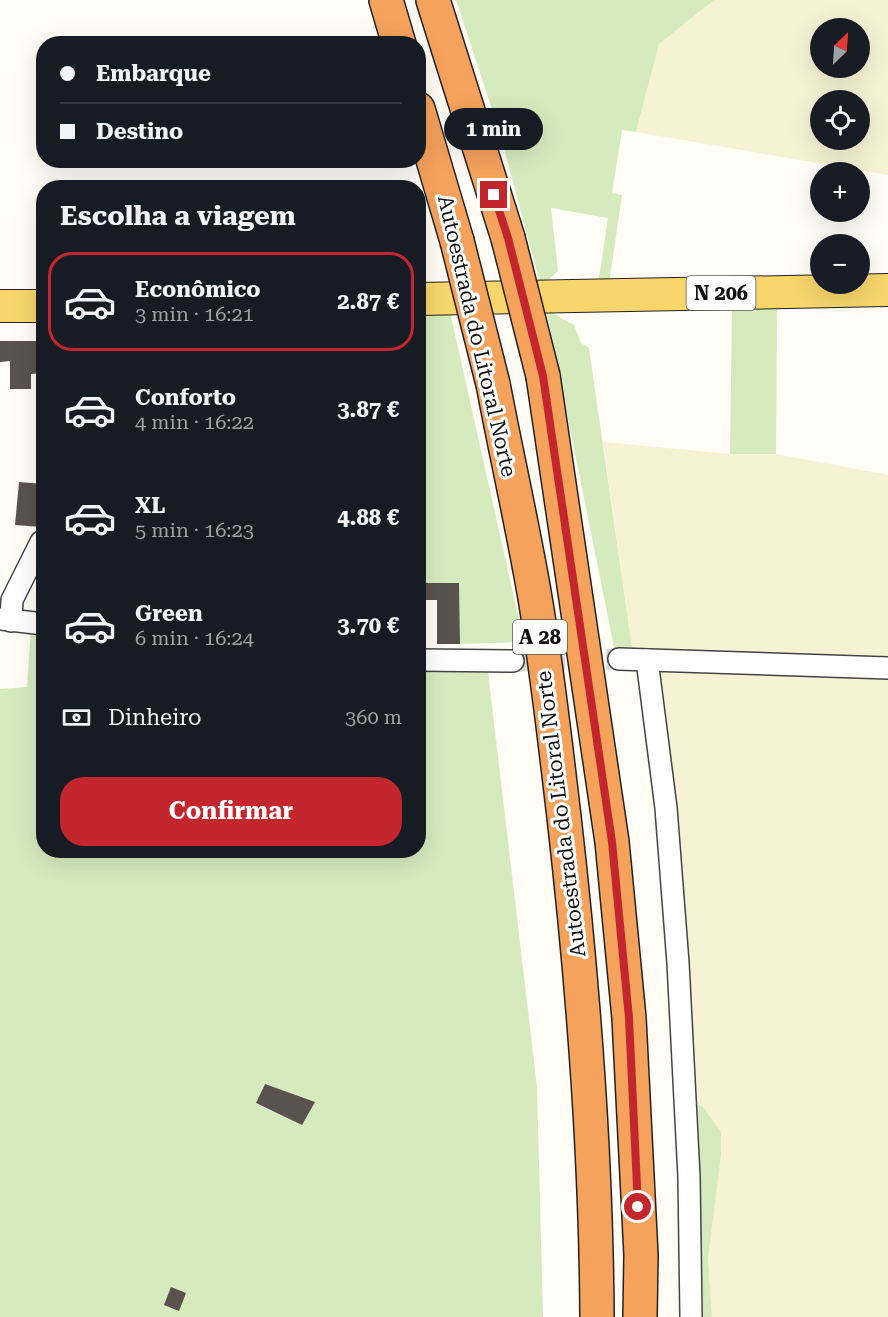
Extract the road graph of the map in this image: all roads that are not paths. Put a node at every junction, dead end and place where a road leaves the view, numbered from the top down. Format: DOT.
graph roads {
  1 [pos="386,0"];
  2 [pos="433,0"];
  3 [pos="397,36"];
  4 [pos="426,135"];
  5 [pos="888,290"];
  6 [pos="426,299"];
  7 [pos="0,306"];
  8 [pos="36,306"];
  9 [pos="36,552"];
  10 [pos="6,620"];
  11 [pos="36,623"];
  12 [pos="619,659"];
  13 [pos="426,660"];
  14 [pos="647,660"];
  15 [pos="513,661"];
  16 [pos="888,668"];
  17 [pos="597,1317"];
  18 [pos="640,1317"];
  19 [pos="691,1317"];
  1 -- 3 [label="highway"];
  2 -- 18 [label="highway, Autoestrada do Litoral Norte / A 28, bridge"];
  4 -- 17 [label="highway, Autoestrada do Litoral Norte / A 28, bridge"];
  5 -- 6 [label="main road, N 206"];
  7 -- 8 [label="main road"];
  9 -- 10 [label="street"];
  10 -- 11 [label="street"];
  12 -- 14 [label="street"];
  13 -- 15 [label="street"];
  14 -- 16 [label="street"];
  14 -- 19 [label="street"];
}
